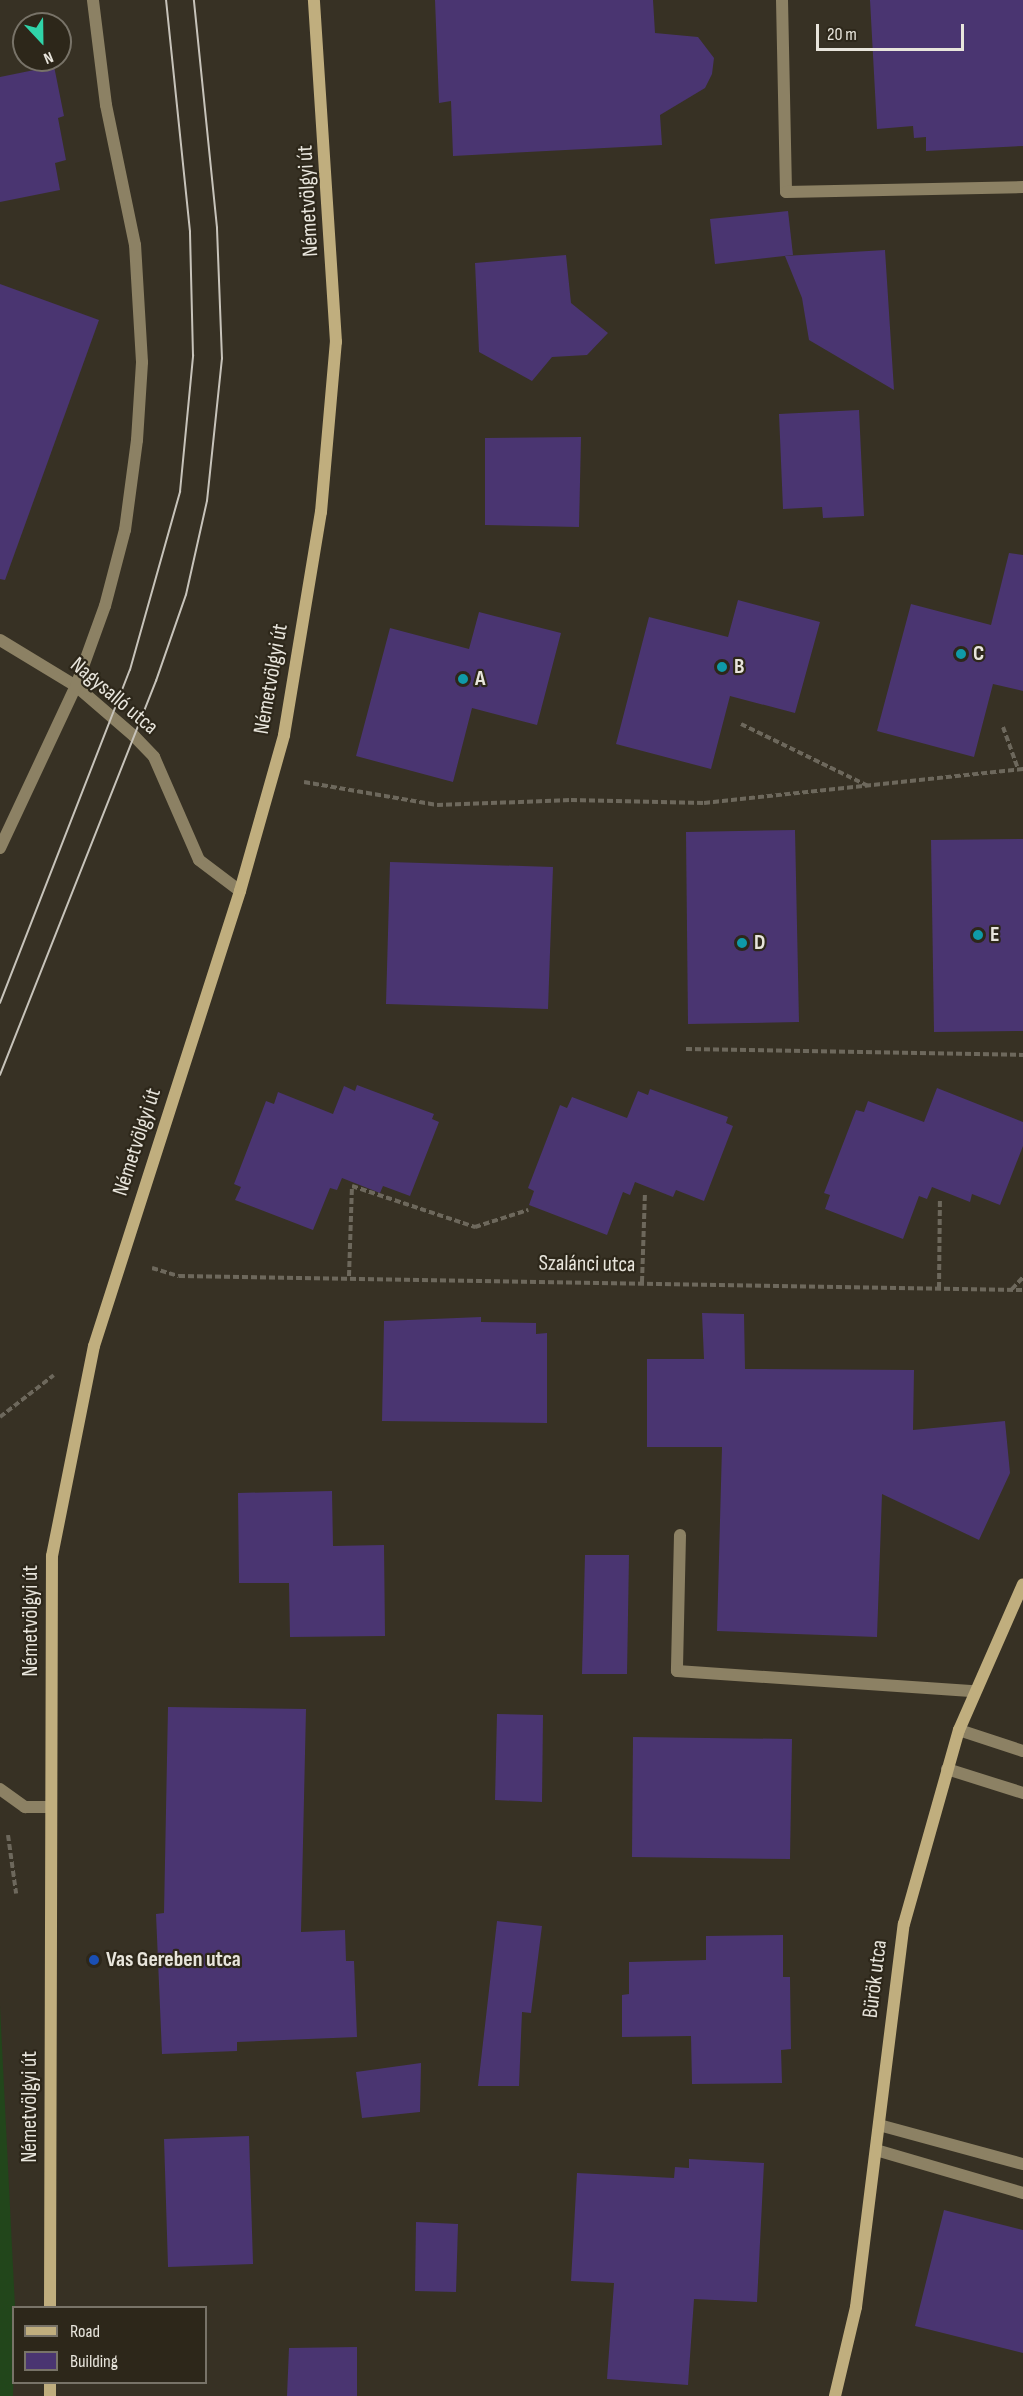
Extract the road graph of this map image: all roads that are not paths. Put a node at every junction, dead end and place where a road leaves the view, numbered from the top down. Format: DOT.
graph roads {
  1 [pos="93,0"];
  2 [pos="314,0"];
  3 [pos="782,0"];
  4 [pos="1023,187"];
  5 [pos="0,640"];
  6 [pos="76,686"];
  7 [pos="0,848"];
  8 [pos="240,891"];
  9 [pos="680,1535"];
  10 [pos="1023,1584"];
  11 [pos="974,1691"];
  12 [pos="959,1730"];
  13 [pos="1023,1751"];
  14 [pos="947,1769"];
  15 [pos="0,1789"];
  16 [pos="1023,1793"];
  17 [pos="51,1807"];
  18 [pos="879,2125"];
  19 [pos="876,2150"];
  20 [pos="1023,2164"];
  21 [pos="1023,2193"];
  22 [pos="50,2306"];
  23 [pos="835,2396"];
  1 -- 6 [label="street"];
  2 -- 8 [label="street, Németvölgyi út"];
  3 -- 4 [label="street"];
  5 -- 6 [label="street, Nagysalló utca"];
  6 -- 7 [label="street"];
  6 -- 8 [label="street, Nagysalló utca"];
  8 -- 17 [label="street, Németvölgyi út"];
  9 -- 11 [label="street"];
  10 -- 11 [label="street, Bürök utca"];
  11 -- 12 [label="street, Bürök utca"];
  12 -- 13 [label="street"];
  12 -- 14 [label="street, Bürök utca"];
  14 -- 16 [label="street"];
  14 -- 18 [label="street, Bürök utca"];
  15 -- 17 [label="street"];
  17 -- 22 [label="street, Németvölgyi út"];
  18 -- 19 [label="street, Bürök utca"];
  18 -- 20 [label="street"];
  19 -- 21 [label="street"];
  19 -- 23 [label="street, Bürök utca"];
}
